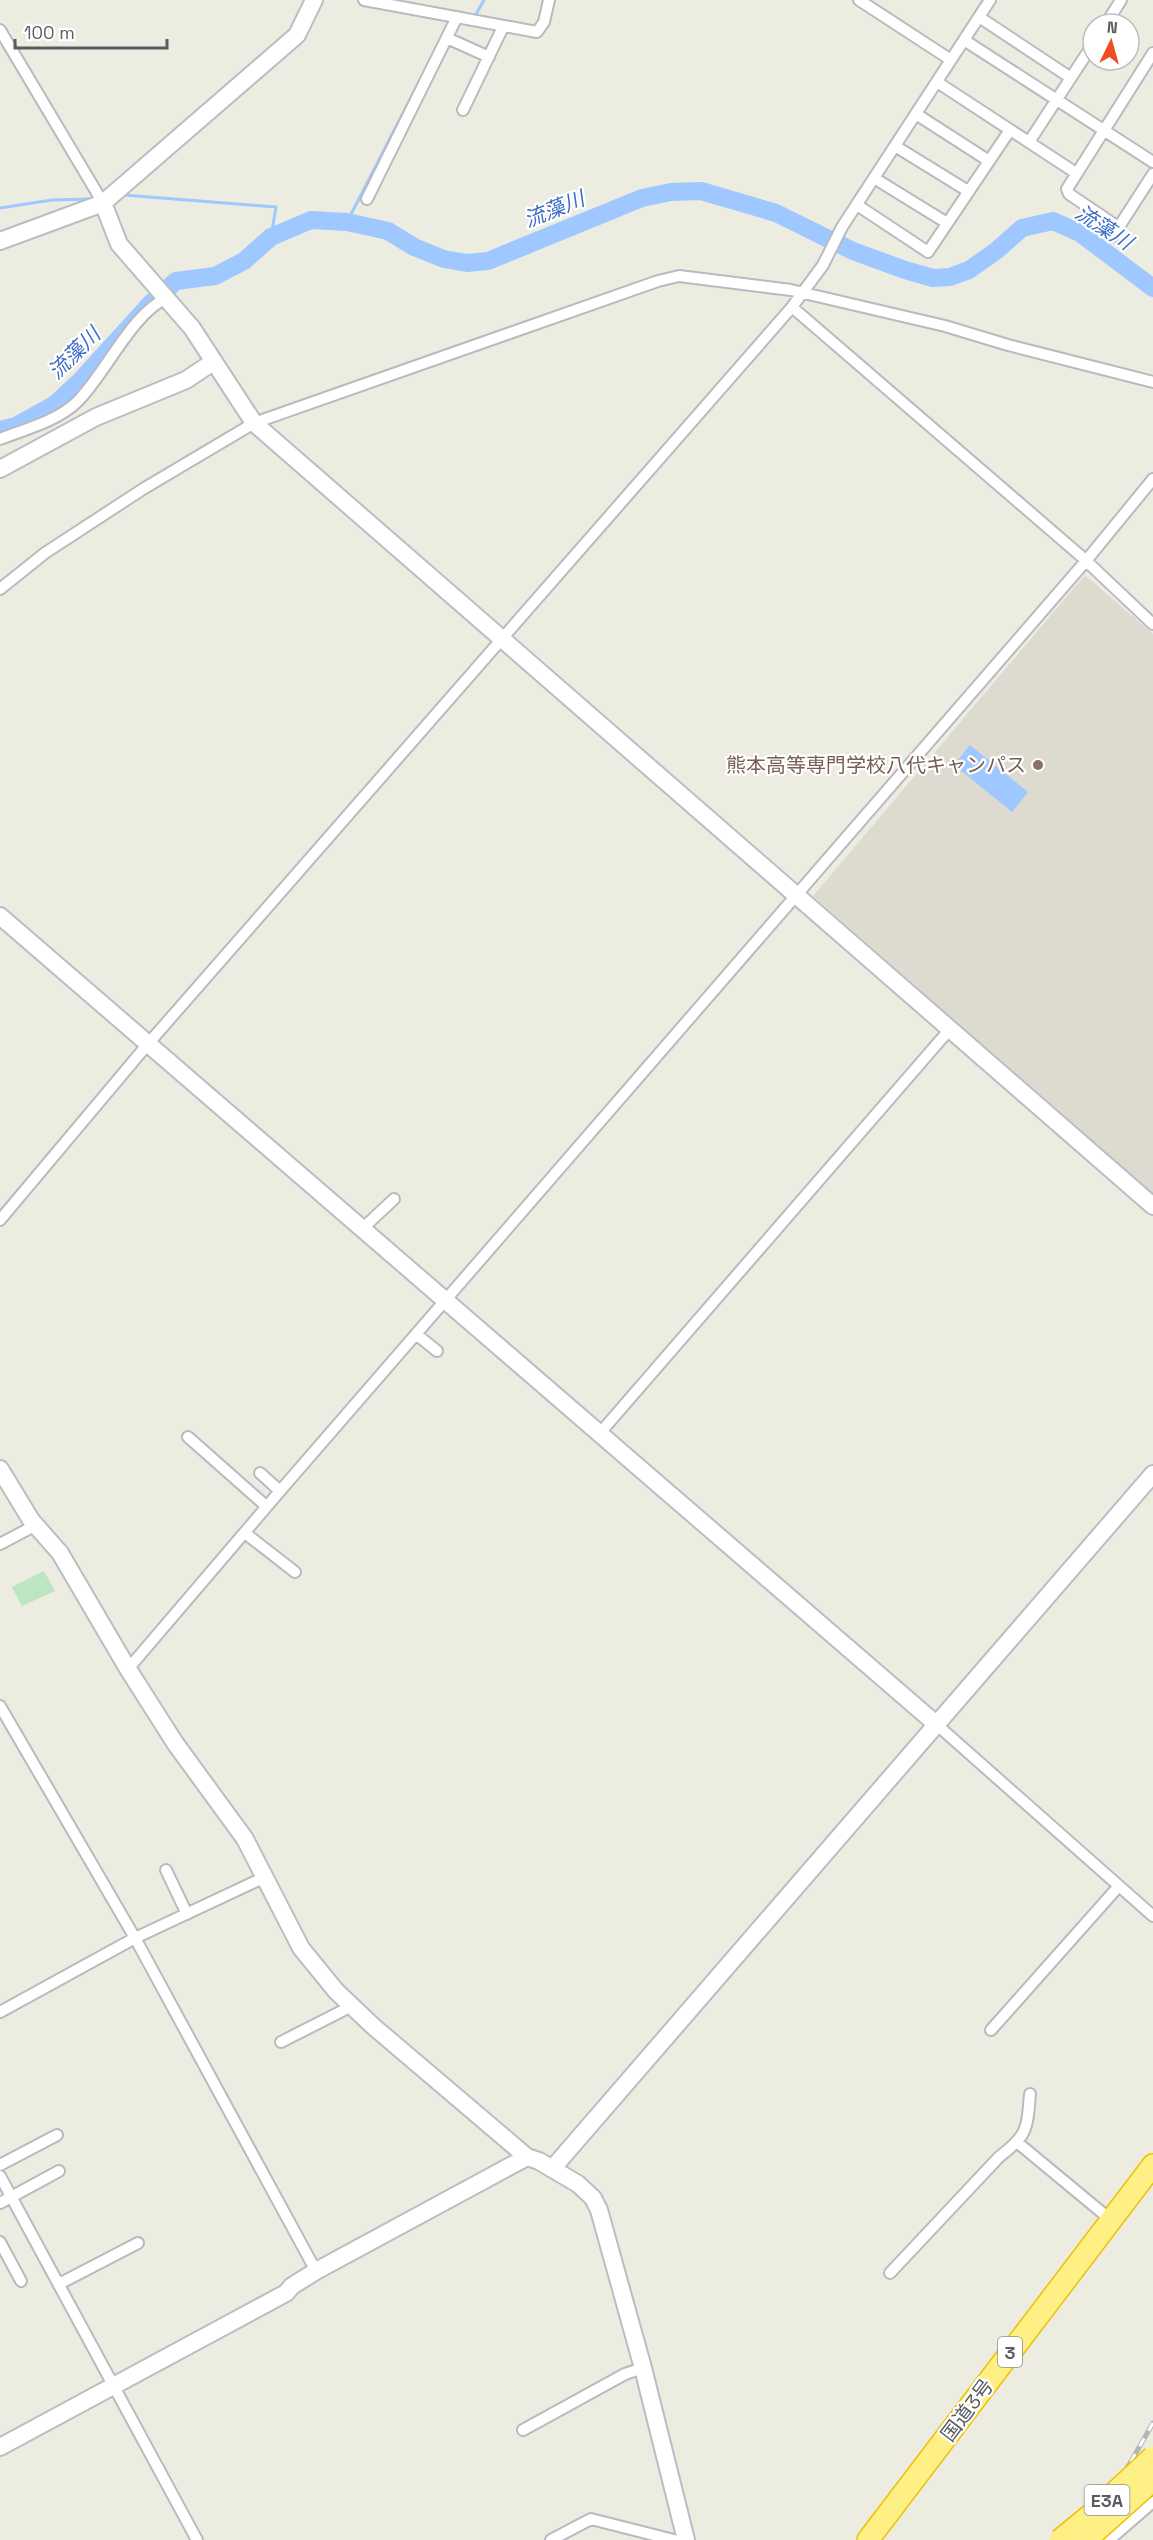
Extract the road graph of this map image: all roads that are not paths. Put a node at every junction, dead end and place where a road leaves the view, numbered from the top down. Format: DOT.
graph roads {
  1 [pos="314,0"];
  2 [pos="364,0"];
  3 [pos="549,0"];
  4 [pos="859,0"];
  5 [pos="990,0"];
  6 [pos="388,2"];
  7 [pos="457,17"];
  8 [pos="979,17"];
  9 [pos="503,27"];
  10 [pos="0,30"];
  11 [pos="447,38"];
  12 [pos="964,40"];
  13 [pos="1153,52"];
  14 [pos="489,57"];
  15 [pos="951,60"];
  16 [pos="1081,63"];
  17 [pos="1071,78"];
  18 [pos="937,82"];
  19 [pos="1057,100"];
  20 [pos="463,110"];
  21 [pos="916,114"];
  22 [pos="1010,130"];
  23 [pos="1103,130"];
  24 [pos="1029,142"];
  25 [pos="895,146"];
  26 [pos="989,161"];
  27 [pos="1153,162"];
  28 [pos="1076,173"];
  29 [pos="1153,174"];
  30 [pos="874,178"];
  31 [pos="968,191"];
  32 [pos="366,199"];
  33 [pos="103,203"];
  34 [pos="857,205"];
  35 [pos="947,223"];
  36 [pos="0,241"];
  37 [pos="802,292"];
  38 [pos="166,297"];
  39 [pos="792,307"];
  40 [pos="213,362"];
  41 [pos="1153,382"];
  42 [pos="254,423"];
  43 [pos="0,439"];
  44 [pos="0,469"];
  45 [pos="1153,479"];
  46 [pos="1085,562"];
  47 [pos="0,590"];
  48 [pos="1153,624"];
  49 [pos="503,639"];
  50 [pos="795,894"];
  51 [pos="0,916"];
  52 [pos="950,1029"];
  53 [pos="147,1045"];
  54 [pos="394,1199"];
  55 [pos="1153,1206"];
  56 [pos="0,1220"];
  57 [pos="362,1229"];
  58 [pos="445,1300"];
  59 [pos="416,1334"];
  60 [pos="437,1351"];
  61 [pos="600,1432"];
  62 [pos="188,1437"];
  63 [pos="0,1469"];
  64 [pos="260,1473"];
  65 [pos="1153,1474"];
  66 [pos="280,1491"];
  67 [pos="266,1506"];
  68 [pos="36,1525"];
  69 [pos="245,1533"];
  70 [pos="0,1544"];
  71 [pos="295,1572"];
  72 [pos="128,1669"];
  73 [pos="0,1706"];
  74 [pos="936,1724"];
  75 [pos="166,1870"];
  76 [pos="265,1877"];
  77 [pos="1118,1887"];
  78 [pos="187,1914"];
  79 [pos="1153,1916"];
  80 [pos="135,1938"];
  81 [pos="351,2004"];
  82 [pos="0,2012"];
  83 [pos="991,2030"];
  84 [pos="281,2042"];
  85 [pos="1030,2094"];
  86 [pos="57,2134"];
  87 [pos="1018,2143"];
  88 [pos="527,2157"];
  89 [pos="0,2165"];
  90 [pos="1153,2165"];
  91 [pos="552,2169"];
  92 [pos="59,2171"];
  93 [pos="0,2176"];
  94 [pos="11,2197"];
  95 [pos="0,2203"];
  96 [pos="1111,2220"];
  97 [pos="0,2242"];
  98 [pos="138,2243"];
  99 [pos="316,2271"];
  100 [pos="890,2274"];
  101 [pos="21,2281"];
  102 [pos="59,2284"];
  103 [pos="643,2368"];
  104 [pos="115,2386"];
  105 [pos="523,2430"];
  106 [pos="0,2447"];
  107 [pos="1153,2457"];
  108 [pos="1153,2480"];
  109 [pos="1153,2502"];
  110 [pos="197,2540"];
  111 [pos="551,2540"];
  112 [pos="674,2540"];
  113 [pos="686,2540"];
  114 [pos="868,2540"];
  115 [pos="1060,2540"];
  116 [pos="1086,2540"];
  117 [pos="1109,2540"];
  1 -- 33 [label="street"];
  2 -- 6 [label="street"];
  3 -- 9 [label="street"];
  4 -- 15 [label="street"];
  5 -- 8 [label="street"];
  6 -- 7 [label="street"];
  7 -- 9 [label="street"];
  7 -- 11 [label="street"];
  8 -- 12 [label="street"];
  8 -- 17 [label="street"];
  9 -- 14 [label="street"];
  10 -- 33 [label="street"];
  11 -- 14 [label="street"];
  11 -- 32 [label="street"];
  12 -- 15 [label="street"];
  12 -- 19 [label="street"];
  13 -- 23 [label="street"];
  14 -- 20 [label="street"];
  15 -- 18 [label="street"];
  16 -- 17 [label="street"];
  17 -- 19 [label="street"];
  18 -- 21 [label="street"];
  18 -- 22 [label="street"];
  19 -- 23 [label="street"];
  19 -- 24 [label="street"];
  21 -- 25 [label="street"];
  21 -- 26 [label="street"];
  22 -- 24 [label="street"];
  22 -- 26 [label="street"];
  23 -- 27 [label="street"];
  23 -- 28 [label="street"];
  24 -- 28 [label="street"];
  25 -- 30 [label="street"];
  25 -- 31 [label="street"];
  26 -- 31 [label="street"];
  28 -- 29 [label="street"];
  30 -- 34 [label="street"];
  30 -- 35 [label="street"];
  31 -- 35 [label="street"];
  33 -- 36 [label="street"];
  33 -- 38 [label="street"];
  34 -- 35 [label="street"];
  34 -- 37 [label="street"];
  37 -- 39 [label="street"];
  37 -- 41 [label="street"];
  37 -- 42 [label="street"];
  38 -- 40 [label="street"];
  38 -- 43 [label="street"];
  39 -- 46 [label="street"];
  39 -- 49 [label="street"];
  40 -- 42 [label="street"];
  40 -- 44 [label="street"];
  42 -- 47 [label="street"];
  42 -- 49 [label="street"];
  45 -- 46 [label="street"];
  46 -- 48 [label="street"];
  46 -- 50 [label="street"];
  49 -- 50 [label="street"];
  49 -- 53 [label="street"];
  50 -- 52 [label="street"];
  50 -- 58 [label="street"];
  51 -- 53 [label="street"];
  52 -- 55 [label="street"];
  52 -- 61 [label="street"];
  53 -- 56 [label="street"];
  53 -- 57 [label="street"];
  54 -- 57 [label="street"];
  57 -- 58 [label="street"];
  58 -- 59 [label="street"];
  58 -- 61 [label="street"];
  59 -- 60 [label="street"];
  59 -- 66 [label="street"];
  61 -- 74 [label="street"];
  62 -- 67 [label="street"];
  63 -- 68 [label="street"];
  64 -- 66 [label="street"];
  65 -- 74 [label="street"];
  66 -- 67 [label="street"];
  67 -- 69 [label="street"];
  68 -- 70 [label="street"];
  68 -- 72 [label="street"];
  69 -- 71 [label="street"];
  69 -- 72 [label="street"];
  72 -- 76 [label="street"];
  73 -- 80 [label="street"];
  74 -- 77 [label="street"];
  74 -- 91 [label="street"];
  75 -- 78 [label="street"];
  76 -- 78 [label="street"];
  76 -- 81 [label="street"];
  77 -- 79 [label="street"];
  77 -- 83 [label="street"];
  78 -- 80 [label="street"];
  80 -- 82 [label="street"];
  80 -- 99 [label="street"];
  81 -- 84 [label="street"];
  81 -- 88 [label="street"];
  85 -- 87 [label="street"];
  86 -- 89 [label="street"];
  87 -- 96 [label="street"];
  87 -- 100 [label="street"];
  88 -- 91 [label="street"];
  88 -- 99 [label="street"];
  90 -- 96 [label="highway, 国道3号 / 3"];
  91 -- 103 [label="street"];
  92 -- 94 [label="street"];
  93 -- 94 [label="street"];
  94 -- 95 [label="street"];
  94 -- 102 [label="street"];
  96 -- 114 [label="highway, 国道3号 / 3"];
  97 -- 101 [label="street"];
  98 -- 102 [label="street"];
  99 -- 104 [label="street"];
  102 -- 104 [label="street"];
  103 -- 105 [label="street"];
  103 -- 113 [label="street"];
  104 -- 106 [label="street"];
  104 -- 110 [label="street"];
  107 -- 115 [label="highway, E3A, bridge"];
  108 -- 116 [label="highway, E3A, bridge"];
  109 -- 117 [label="street"];
  111 -- 112 [label="street"];
}
